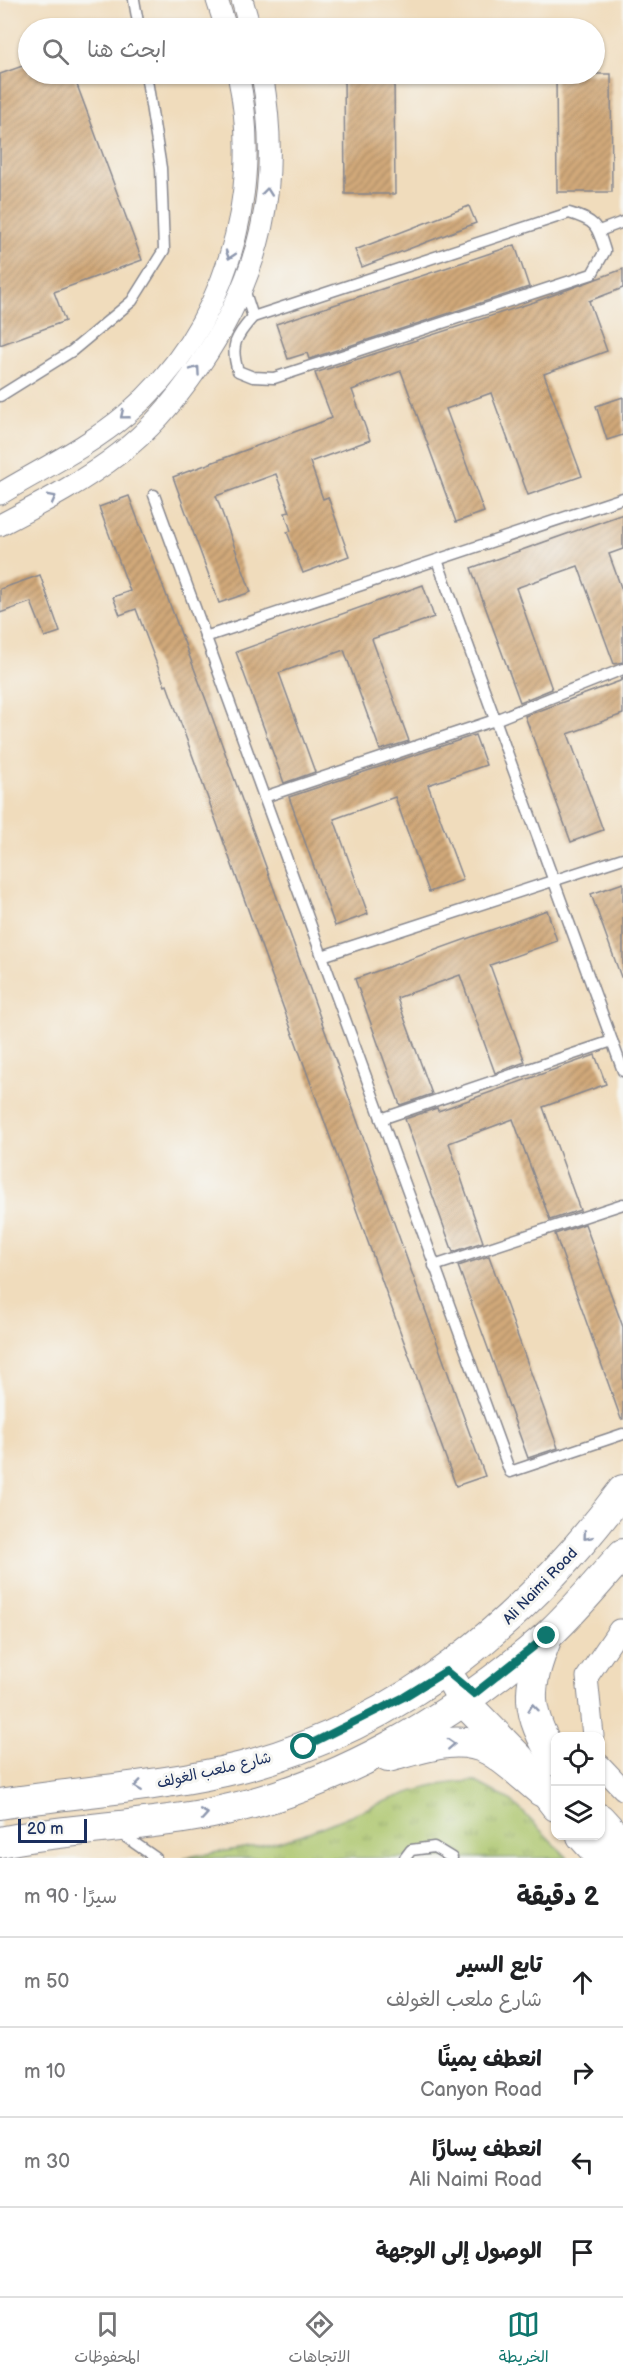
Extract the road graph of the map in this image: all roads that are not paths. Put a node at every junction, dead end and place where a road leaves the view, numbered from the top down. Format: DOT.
graph roads {
  1 [pos="134,0"];
  2 [pos="217,0"];
  3 [pos="242,0"];
  4 [pos="137,18"];
  5 [pos="223,18"];
  6 [pos="247,18"];
  7 [pos="148,84"];
  8 [pos="240,84"];
  9 [pos="262,84"];
  10 [pos="623,222"];
  11 [pos="599,231"];
  12 [pos="244,288"];
  13 [pos="253,317"];
  14 [pos="0,396"];
  15 [pos="0,494"];
  16 [pos="153,495"];
  17 [pos="623,498"];
  18 [pos="0,525"];
  19 [pos="436,560"];
  20 [pos="205,637"];
  21 [pos="623,669"];
  22 [pos="495,720"];
  23 [pos="264,797"];
  24 [pos="623,858"];
  25 [pos="553,879"];
  26 [pos="322,956"];
  27 [pos="612,1041"];
  28 [pos="623,1071"];
  29 [pos="381,1119"];
  30 [pos="623,1204"];
  31 [pos="435,1266"];
  32 [pos="623,1434"];
  33 [pos="623,1490"];
  34 [pos="623,1554"];
  35 [pos="623,1630"];
  36 [pos="547,1636"];
  37 [pos="446,1671"];
  38 [pos="469,1698"];
  39 [pos="592,1732"];
  40 [pos="551,1754"];
  41 [pos="353,1766"];
  42 [pos="605,1770"];
  43 [pos="623,1789"];
  44 [pos="551,1790"];
  45 [pos="0,1804"];
  46 [pos="605,1824"];
  47 [pos="113,1828"];
  48 [pos="586,1840"];
  49 [pos="0,1842"];
  50 [pos="623,1844"];
  51 [pos="156,1858"];
  52 [pos="405,1858"];
  53 [pos="452,1858"];
  54 [pos="602,1858"];
  1 -- 4 [label="lane"];
  2 -- 5 [label="street"];
  3 -- 6 [label="street"];
  7 -- 14 [label="lane"];
  8 -- 15 [label="street, one-way"];
  12 -- 9 [label="street, one-way"];
  10 -- 11 [label="lane"];
  11 -- 13 [label="lane"];
  11 -- 13 [label="lane"];
  12 -- 13 [label="lane"];
  18 -- 12 [label="street, one-way"];
  16 -- 20 [label="lane"];
  17 -- 19 [label="lane"];
  19 -- 20 [label="lane"];
  19 -- 22 [label="lane"];
  20 -- 23 [label="lane"];
  21 -- 22 [label="lane"];
  22 -- 23 [label="lane"];
  22 -- 25 [label="lane"];
  23 -- 26 [label="lane"];
  24 -- 25 [label="lane"];
  25 -- 26 [label="lane"];
  25 -- 27 [label="lane"];
  26 -- 29 [label="lane"];
  27 -- 28 [label="lane"];
  27 -- 29 [label="lane"];
  29 -- 31 [label="lane"];
  30 -- 31 [label="lane"];
  31 -- 32 [label="lane"];
  33 -- 37 [label="main road, Ali Naimi Road, one-way"];
  34 -- 36 [label="main road"];
  35 -- 39 [label="street"];
  36 -- 38 [label="main road"];
  40 -- 36 [label="main road, one-way"];
  37 -- 38 [label="main road"];
  37 -- 45 [label="main road, شارع ملعب الغولف, one-way"];
  38 -- 41 [label="main road"];
  38 -- 44 [label="main road"];
  41 -- 44 [label="main road, one-way"];
  47 -- 41 [label="main road, one-way"];
  42 -- 43 [label="street"];
  46 -- 50 [label="main road"];
  47 -- 49 [label="main road"];
  47 -- 51 [label="lane"];
  48 -- 54 [label="main road"];
  52 -- 53 [label="lane"];
}
